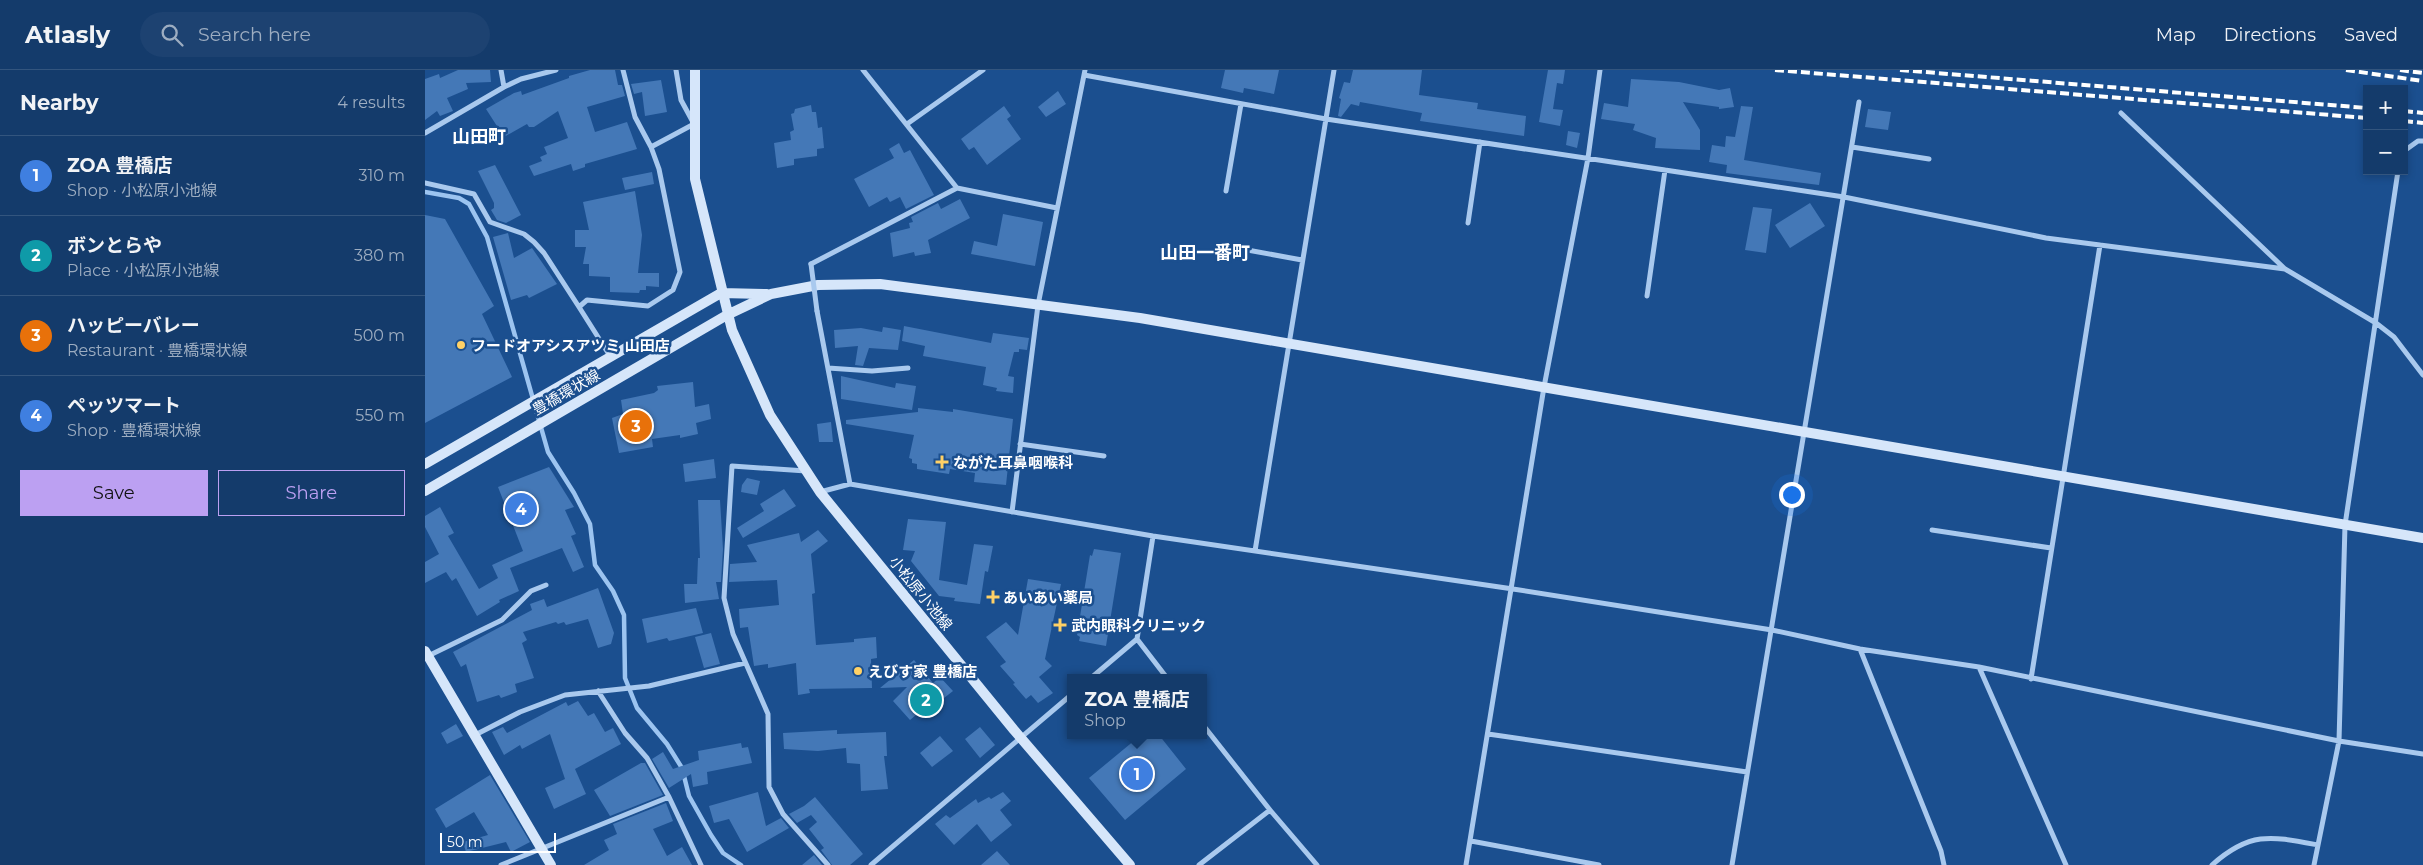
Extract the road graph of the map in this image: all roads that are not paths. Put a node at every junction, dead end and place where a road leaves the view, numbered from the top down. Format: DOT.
graph roads {
  1 [pos="501,70"];
  2 [pos="556,70"];
  3 [pos="623,70"];
  4 [pos="676,70"];
  5 [pos="695,70"];
  6 [pos="863,70"];
  7 [pos="983,70"];
  8 [pos="1334,70"];
  9 [pos="1600,70"];
  10 [pos="1084,73"];
  11 [pos="504,87"];
  12 [pos="1859,102"];
  13 [pos="1241,104"];
  14 [pos="2121,113"];
  15 [pos="1326,119"];
  16 [pos="694,124"];
  17 [pos="907,124"];
  18 [pos="425,133"];
  19 [pos="2423,141"];
  20 [pos="1481,142"];
  21 [pos="651,147"];
  22 [pos="1852,147"];
  23 [pos="2408,147"];
  24 [pos="1588,158"];
  25 [pos="1929,159"];
  26 [pos="1665,170"];
  27 [pos="2397,175"];
  28 [pos="425,183"];
  29 [pos="957,188"];
  30 [pos="1226,192"];
  31 [pos="1844,197"];
  32 [pos="1057,208"];
  33 [pos="1468,223"];
  34 [pos="2100,245"];
  35 [pos="1243,249"];
  36 [pos="1302,260"];
  37 [pos="2285,269"];
  38 [pos="721,293"];
  39 [pos="771,294"];
  40 [pos="1647,296"];
  41 [pos="1037,305"];
  42 [pos="579,307"];
  43 [pos="727,315"];
  44 [pos="2376,323"];
  45 [pos="1288,344"];
  46 [pos="610,356"];
  47 [pos="827,368"];
  48 [pos="908,368"];
  49 [pos="2423,375"];
  50 [pos="1544,387"];
  51 [pos="1805,431"];
  52 [pos="1021,444"];
  53 [pos="1104,456"];
  54 [pos="425,464"];
  55 [pos="806,471"];
  56 [pos="2063,476"];
  57 [pos="850,484"];
  58 [pos="425,491"];
  59 [pos="820,492"];
  60 [pos="1012,512"];
  61 [pos="2345,525"];
  62 [pos="1932,530"];
  63 [pos="1153,536"];
  64 [pos="2423,538"];
  65 [pos="2051,548"];
  66 [pos="1255,551"];
  67 [pos="545,585"];
  68 [pos="1513,589"];
  69 [pos="1772,630"];
  70 [pos="1137,639"];
  71 [pos="1860,649"];
  72 [pos="426,653"];
  73 [pos="745,663"];
  74 [pos="1979,668"];
  75 [pos="1096,674"];
  76 [pos="1164,674"];
  77 [pos="2031,679"];
  78 [pos="597,691"];
  79 [pos="1067,698"];
  80 [pos="1207,729"];
  81 [pos="1488,734"];
  82 [pos="474,735"];
  83 [pos="1021,737"];
  84 [pos="2339,741"];
  85 [pos="2423,754"];
  86 [pos="1747,772"];
  87 [pos="669,797"];
  88 [pos="1270,810"];
  89 [pos="1471,841"];
  90 [pos="2318,844"];
  91 [pos="541,850"];
  92 [pos="501,865"];
  93 [pos="551,865"];
  94 [pos="701,865"];
  95 [pos="828,865"];
  96 [pos="871,865"];
  97 [pos="1130,865"];
  98 [pos="1199,865"];
  99 [pos="1317,865"];
  100 [pos="1467,865"];
  101 [pos="1599,865"];
  102 [pos="1732,865"];
  103 [pos="1944,865"];
  104 [pos="2066,865"];
  105 [pos="2211,865"];
  106 [pos="2315,865"];
  1 -- 11 [label="street"];
  2 -- 11 [label="street"];
  3 -- 21 [label="street"];
  4 -- 16 [label="street"];
  5 -- 16 [label="street"];
  6 -- 17 [label="street"];
  7 -- 17 [label="street"];
  8 -- 15 [label="street"];
  9 -- 24 [label="street"];
  10 -- 13 [label="street"];
  10 -- 32 [label="street"];
  11 -- 18 [label="street"];
  12 -- 22 [label="street"];
  13 -- 15 [label="street"];
  13 -- 30 [label="street"];
  14 -- 37 [label="street"];
  15 -- 20 [label="street"];
  15 -- 36 [label="street"];
  16 -- 21 [label="street"];
  16 -- 38 [label="street"];
  17 -- 29 [label="street"];
  19 -- 23 [label="street"];
  20 -- 24 [label="street"];
  20 -- 33 [label="street"];
  21 -- 42 [label="street"];
  22 -- 25 [label="street"];
  22 -- 31 [label="street"];
  24 -- 26 [label="street"];
  24 -- 50 [label="street"];
  26 -- 31 [label="street"];
  26 -- 40 [label="street"];
  27 -- 44 [label="street"];
  28 -- 42 [label="street"];
  29 -- 32 [label="street"];
  29 -- 47 [label="street, bridge"];
  31 -- 34 [label="street"];
  31 -- 51 [label="street"];
  32 -- 41 [label="street"];
  34 -- 37 [label="street"];
  34 -- 56 [label="street"];
  35 -- 36 [label="street"];
  36 -- 45 [label="street"];
  37 -- 44 [label="street"];
  38 -- 39 [label="street"];
  38 -- 43 [label="street"];
  38 -- 46 [label="street, 豊橋環状線"];
  39 -- 41 [label="street"];
  39 -- 43 [label="street, 豊橋環状線"];
  41 -- 45 [label="street"];
  41 -- 52 [label="street"];
  42 -- 46 [label="street"];
  43 -- 55 [label="street, 小松原小池線"];
  43 -- 58 [label="street, 豊橋環状線"];
  44 -- 49 [label="street"];
  44 -- 61 [label="street"];
  45 -- 50 [label="street"];
  45 -- 66 [label="street"];
  46 -- 54 [label="street, 豊橋環状線"];
  47 -- 48 [label="street"];
  47 -- 57 [label="street"];
  50 -- 51 [label="street"];
  50 -- 68 [label="street"];
  51 -- 56 [label="street"];
  51 -- 69 [label="street"];
  52 -- 53 [label="street"];
  52 -- 60 [label="street"];
  55 -- 59 [label="street, 小松原小池線"];
  55 -- 73 [label="street"];
  56 -- 61 [label="street"];
  56 -- 65 [label="street"];
  57 -- 59 [label="street"];
  57 -- 60 [label="street"];
  59 -- 83 [label="street, 小松原小池線"];
  60 -- 63 [label="street"];
  61 -- 64 [label="street"];
  61 -- 84 [label="street"];
  62 -- 65 [label="street"];
  63 -- 66 [label="street"];
  63 -- 70 [label="street"];
  65 -- 77 [label="street"];
  66 -- 68 [label="street"];
  67 -- 72 [label="street"];
  68 -- 69 [label="street"];
  68 -- 81 [label="street"];
  69 -- 71 [label="street"];
  69 -- 86 [label="street"];
  70 -- 75 [label="street"];
  70 -- 76 [label="street"];
  71 -- 74 [label="street"];
  71 -- 103 [label="street"];
  72 -- 82 [label="street"];
  73 -- 78 [label="street"];
  73 -- 95 [label="street"];
  74 -- 77 [label="street"];
  74 -- 104 [label="street"];
  77 -- 84 [label="street"];
  78 -- 82 [label="street"];
  78 -- 87 [label="street"];
  79 -- 83 [label="street"];
  80 -- 88 [label="street"];
  81 -- 86 [label="street"];
  81 -- 89 [label="street"];
  82 -- 91 [label="street"];
  83 -- 96 [label="street"];
  83 -- 97 [label="street, 小松原小池線"];
  84 -- 85 [label="street"];
  84 -- 90 [label="street"];
  86 -- 102 [label="street"];
  87 -- 91 [label="street"];
  87 -- 94 [label="street"];
  88 -- 98 [label="street"];
  88 -- 99 [label="street"];
  89 -- 100 [label="street"];
  89 -- 101 [label="street"];
  90 -- 105 [label="street"];
  90 -- 106 [label="street"];
  91 -- 92 [label="street"];
  91 -- 93 [label="street"];
}
